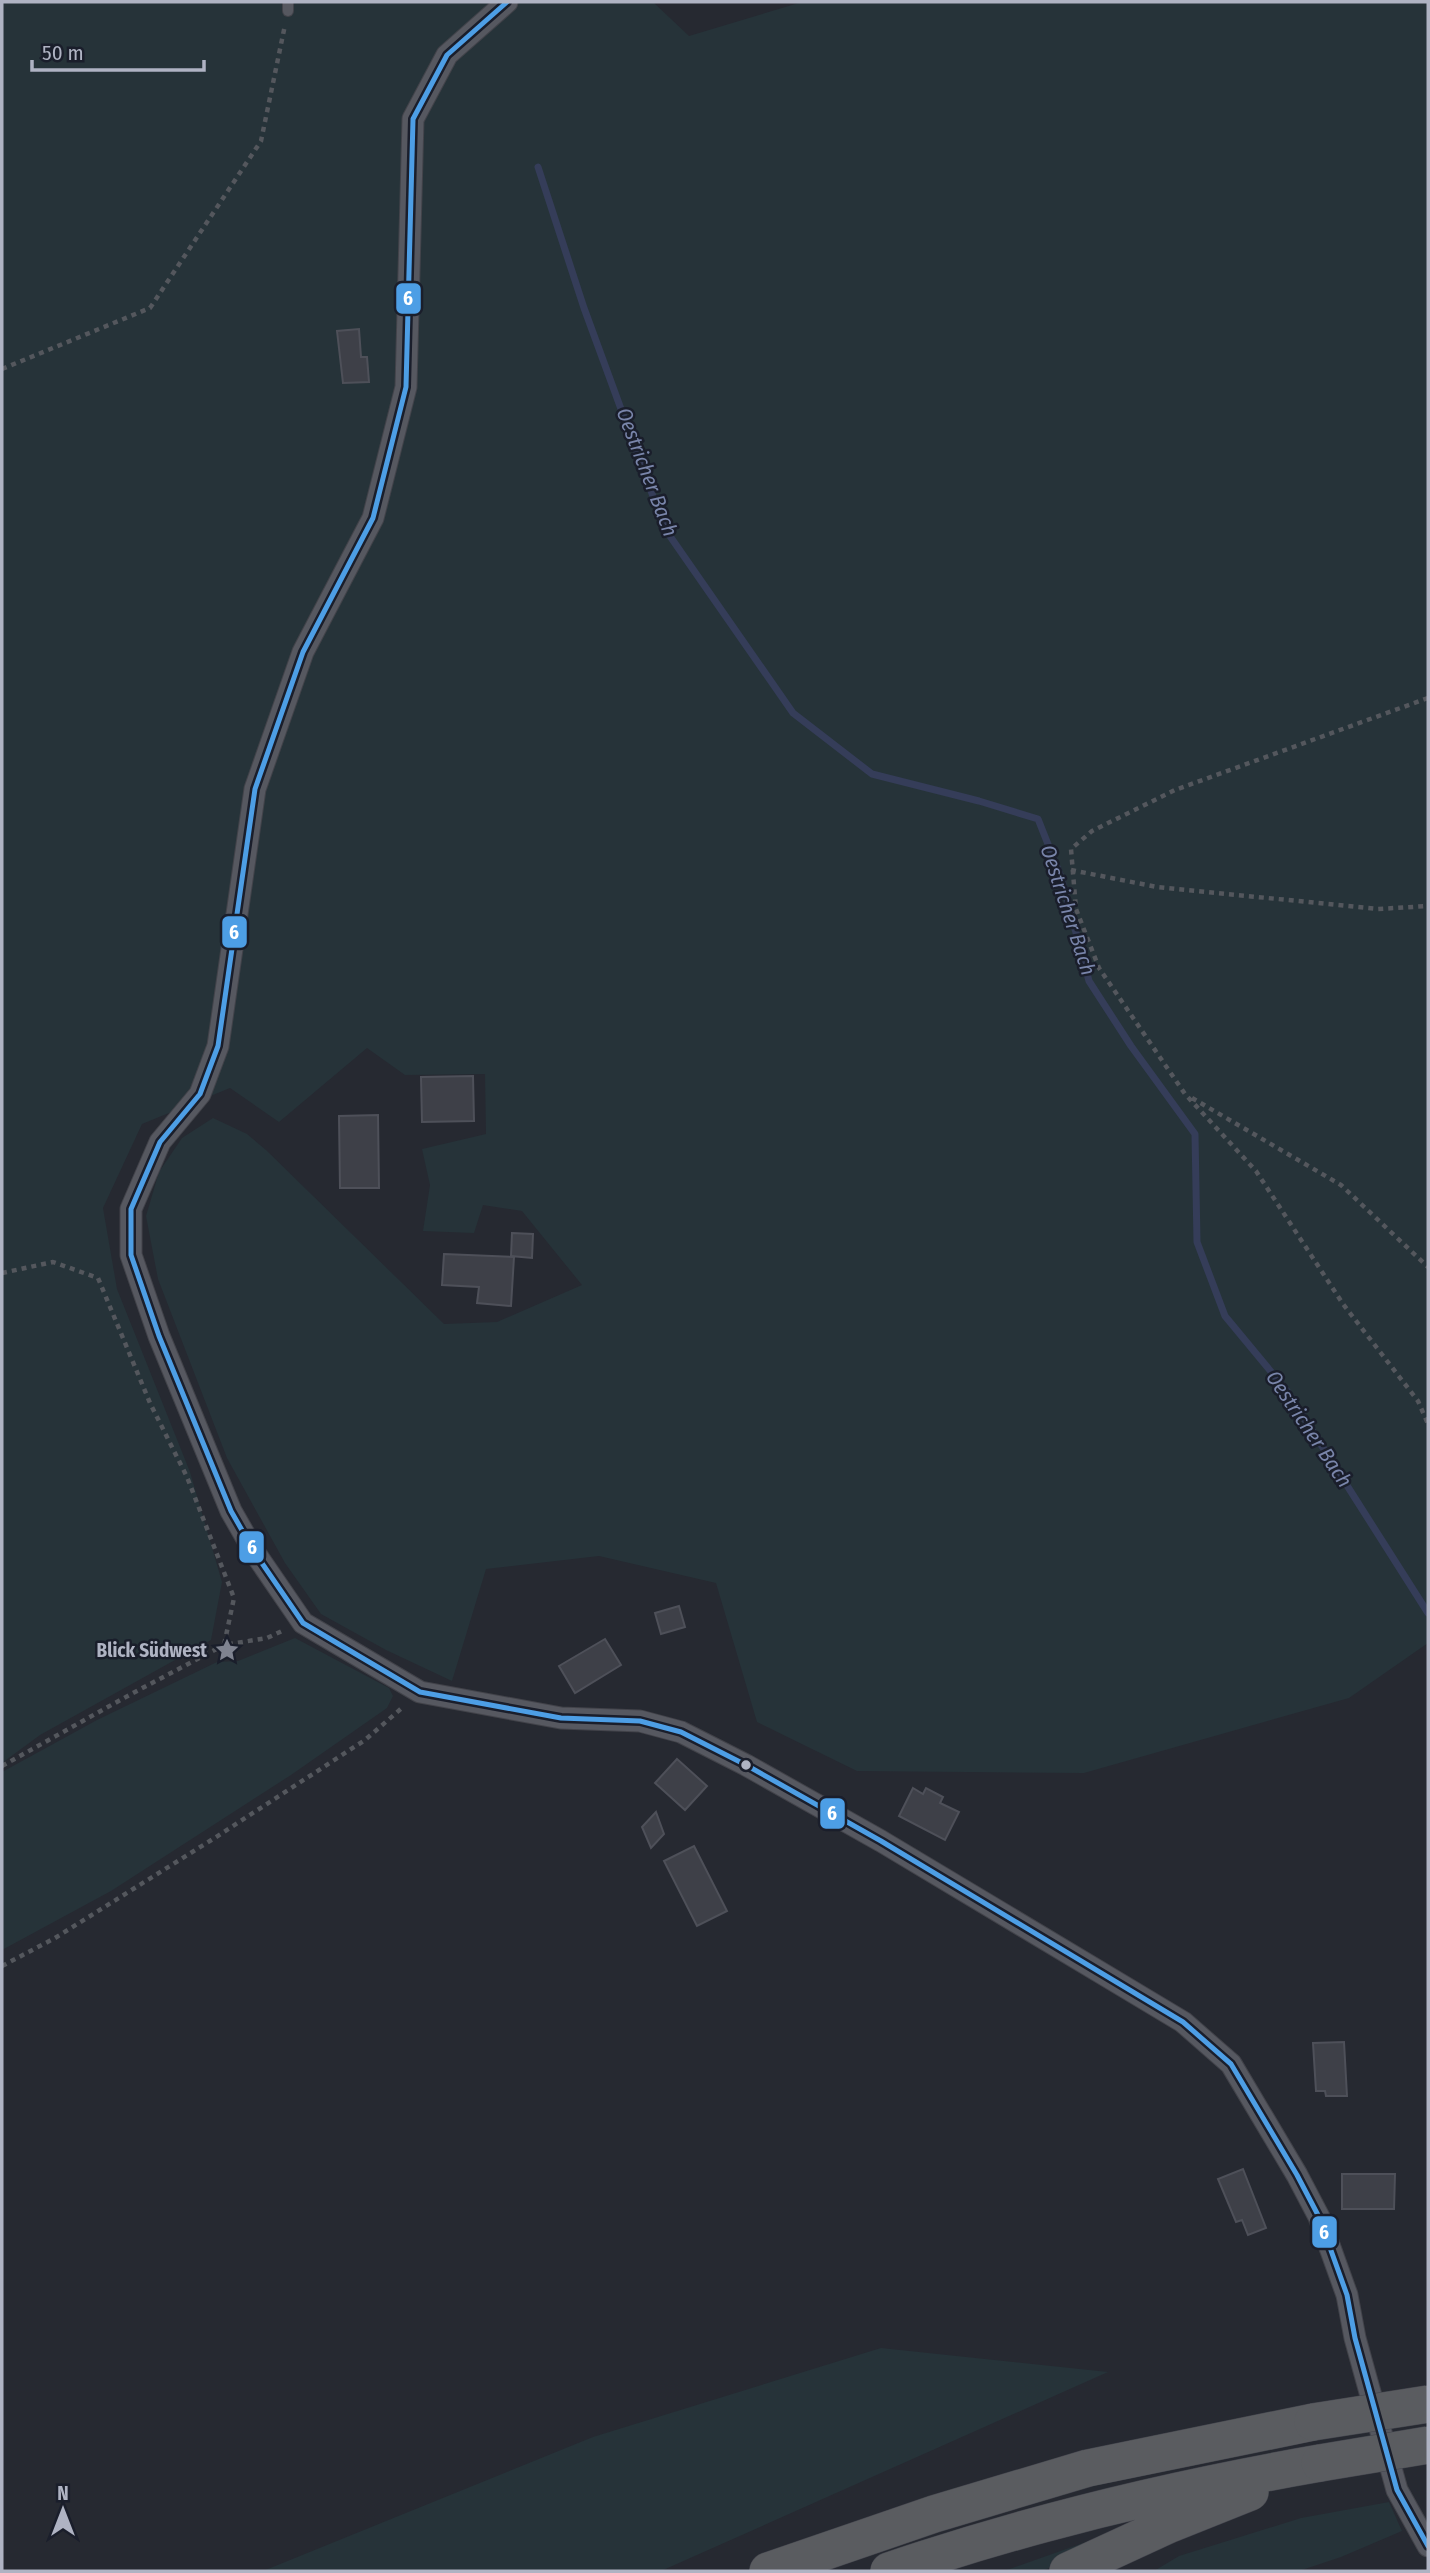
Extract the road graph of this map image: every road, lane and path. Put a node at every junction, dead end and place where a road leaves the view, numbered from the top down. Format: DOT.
graph roads {
  1 [pos="507,2"];
  2 [pos="288,6"];
  3 [pos="2,369"];
  4 [pos="1428,698"];
  5 [pos="1071,870"];
  6 [pos="1428,906"];
  7 [pos="1185,1094"];
  8 [pos="1428,1267"];
  9 [pos="2,1273"];
  10 [pos="1428,1424"];
  11 [pos="303,1623"];
  12 [pos="224,1646"];
  13 [pos="420,1692"];
  14 [pos="2,1766"];
  15 [pos="2,1966"];
  16 [pos="1428,2404"];
  17 [pos="1428,2445"];
  18 [pos="1320,2463"];
  19 [pos="1428,2546"];
  20 [pos="768,2571"];
  21 [pos="888,2571"];
  22 [pos="1068,2571"];
  1 -- 11 [label="street"];
  2 -- 3 [label="path"];
  4 -- 5 [label="path"];
  5 -- 6 [label="path"];
  5 -- 7 [label="path"];
  7 -- 8 [label="path"];
  7 -- 10 [label="path"];
  9 -- 12 [label="path"];
  11 -- 12 [label="path"];
  11 -- 13 [label="street"];
  12 -- 14 [label="path"];
  13 -- 15 [label="path"];
  13 -- 19 [label="street"];
  16 -- 20 [label="highway, bridge"];
  17 -- 18 [label="highway, bridge"];
  18 -- 21 [label="highway"];
  18 -- 22 [label="highway"];
}
